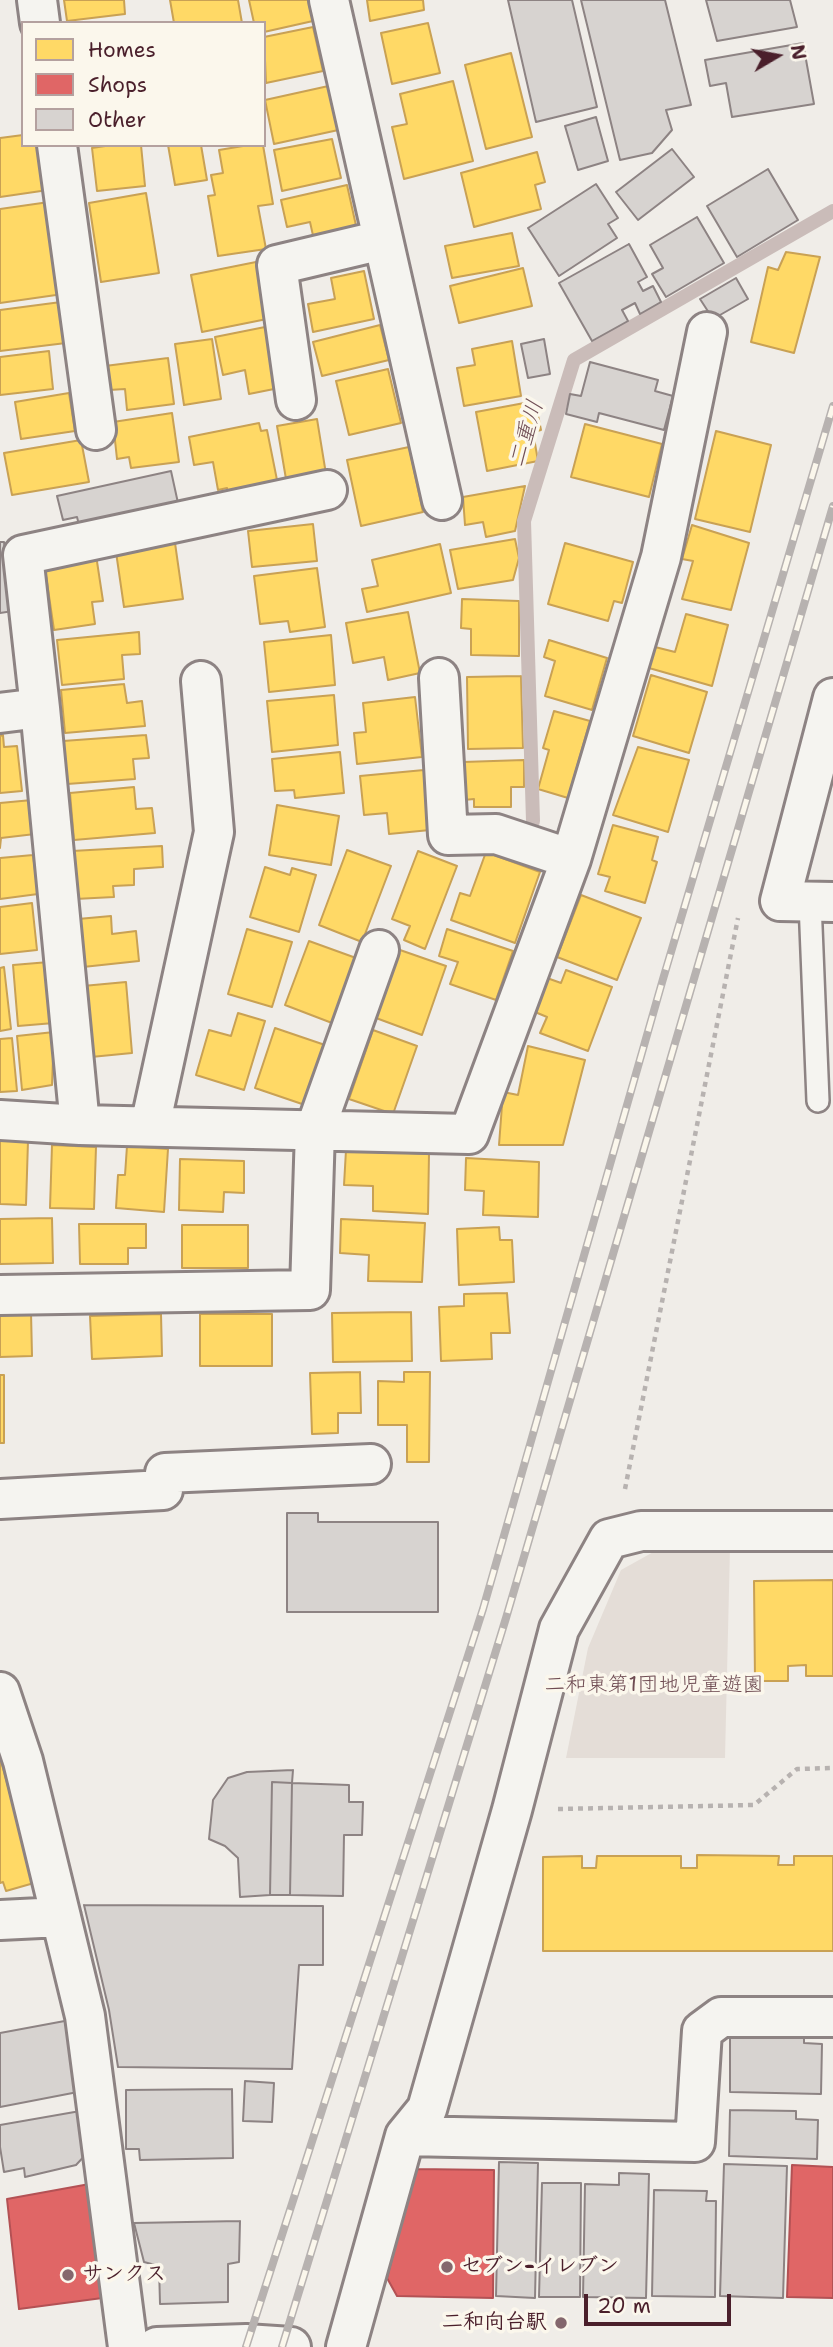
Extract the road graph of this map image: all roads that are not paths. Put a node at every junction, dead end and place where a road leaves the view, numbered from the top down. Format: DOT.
graph roads {
  1 [pos="37,0"];
  2 [pos="329,0"];
  3 [pos="40,21"];
  4 [pos="57,147"];
  5 [pos="382,240"];
  6 [pos="707,332"];
  7 [pos="296,400"];
  8 [pos="96,430"];
  9 [pos="327,490"];
  10 [pos="442,499"];
  11 [pos="439,678"];
  12 [pos="201,681"];
  13 [pos="40,708"];
  14 [pos="832,709"];
  15 [pos="0,713"];
  16 [pos="571,859"];
  17 [pos="808,902"];
  18 [pos="379,950"];
  19 [pos="824,1025"];
  20 [pos="818,1101"];
  21 [pos="0,1120"];
  22 [pos="80,1125"];
  23 [pos="150,1126"];
  24 [pos="315,1130"];
  25 [pos="0,1295"];
  26 [pos="371,1464"];
  27 [pos="0,1499"];
  28 [pos="833,1531"];
  29 [pos="0,1692"];
  30 [pos="61,1917"];
  31 [pos="0,1920"];
  32 [pos="833,2017"];
  33 [pos="405,2136"];
  34 [pos="128,2347"];
  35 [pos="157,2347"];
  36 [pos="291,2347"];
  37 [pos="346,2347"];
  1 -- 3 [label="street"];
  2 -- 5 [label="street"];
  4 -- 8 [label="street"];
  5 -- 7 [label="street"];
  5 -- 10 [label="street"];
  6 -- 16 [label="street"];
  9 -- 13 [label="street"];
  11 -- 16 [label="street"];
  12 -- 23 [label="street"];
  13 -- 15 [label="street"];
  13 -- 22 [label="street"];
  14 -- 17 [label="street"];
  16 -- 24 [label="street"];
  17 -- 19 [label="lane"];
  18 -- 24 [label="street"];
  19 -- 20 [label="lane"];
  21 -- 22 [label="street"];
  22 -- 23 [label="street"];
  23 -- 24 [label="street"];
  24 -- 25 [label="street"];
  26 -- 27 [label="street"];
  28 -- 33 [label="street"];
  29 -- 30 [label="street"];
  30 -- 31 [label="street"];
  30 -- 34 [label="street"];
  32 -- 33 [label="street"];
  33 -- 37 [label="street"];
  35 -- 36 [label="street"];
}
